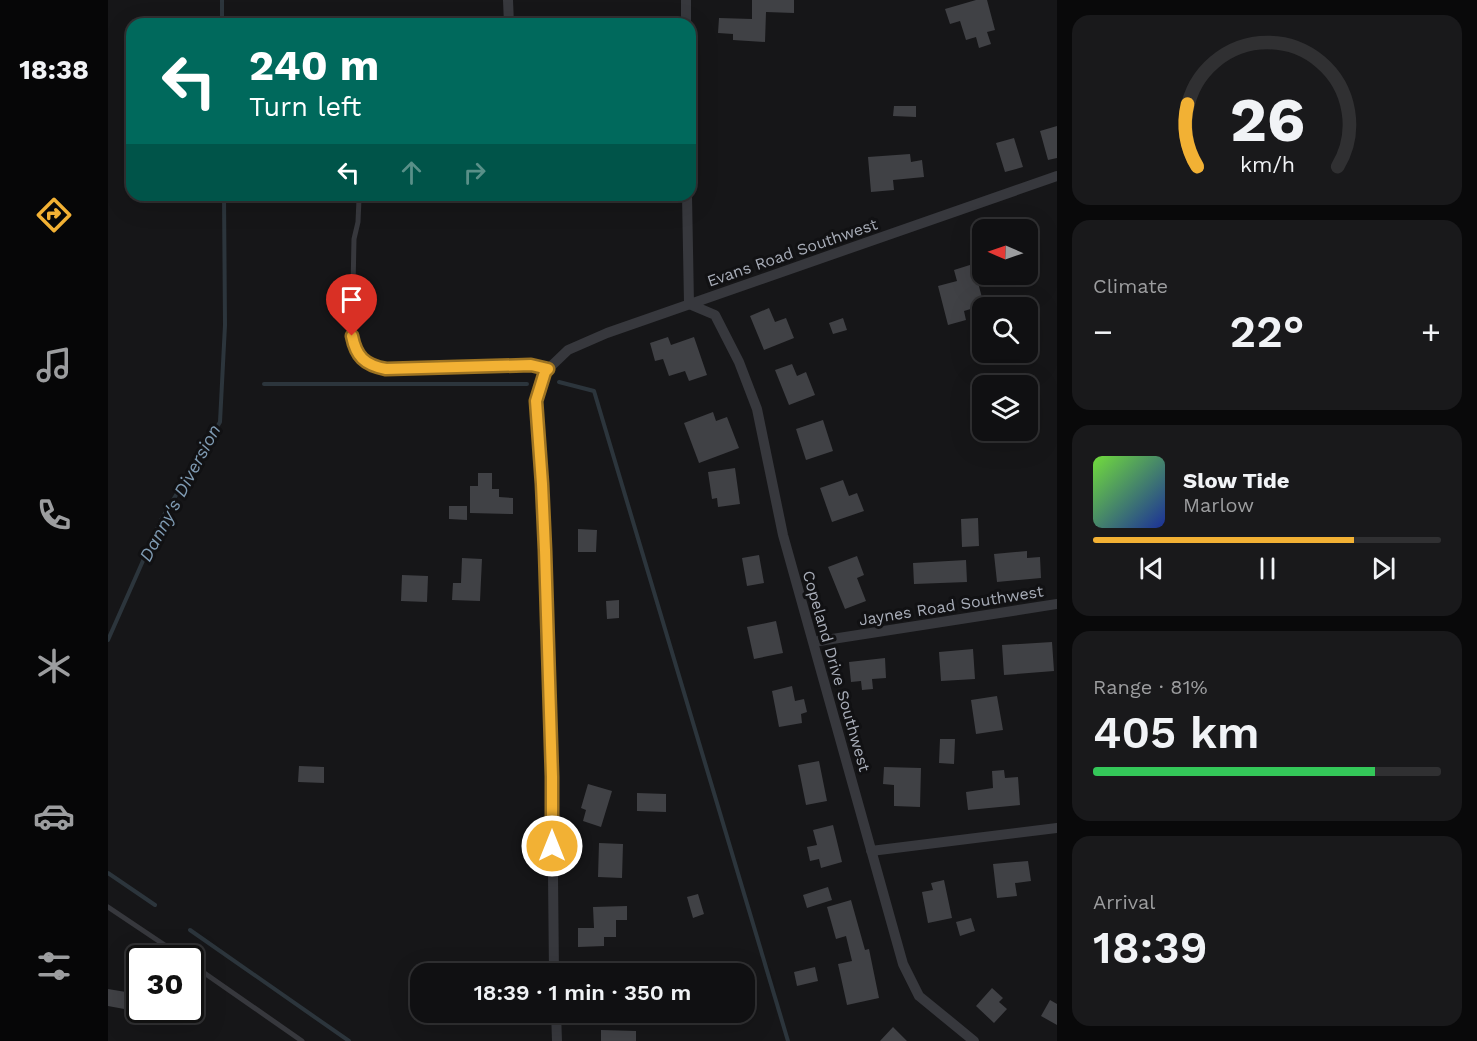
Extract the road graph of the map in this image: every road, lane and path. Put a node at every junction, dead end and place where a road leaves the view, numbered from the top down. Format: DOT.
graph roads {
  1 [pos="508,0"];
  2 [pos="686,0"];
  3 [pos="509,18"];
  4 [pos="686,18"];
  5 [pos="1057,176"];
  6 [pos="359,201"];
  7 [pos="687,201"];
  8 [pos="689,304"];
  9 [pos="547,371"];
  10 [pos="1057,604"];
  11 [pos="813,642"];
  12 [pos="1057,828"];
  13 [pos="871,851"];
  14 [pos="108,907"];
  15 [pos="165,945"];
  16 [pos="554,963"];
  17 [pos="204,973"];
  18 [pos="556,1023"];
  19 [pos="302,1041"];
  20 [pos="556,1041"];
  21 [pos="974,1041"];
  1 -- 3 [label="street"];
  2 -- 4 [label="street"];
  5 -- 8 [label="street, Evans Road Southwest"];
  6 -- 9 [label="lane"];
  7 -- 8 [label="street"];
  8 -- 9 [label="street, Evans Road Southwest"];
  8 -- 11 [label="street, Copeland Drive Southwest"];
  9 -- 16 [label="street"];
  10 -- 11 [label="street, Jaynes Road Southwest"];
  11 -- 13 [label="street, Copeland Drive Southwest"];
  12 -- 13 [label="street"];
  13 -- 21 [label="street, Copeland Drive Southwest"];
  14 -- 15 [label="lane"];
  17 -- 19 [label="lane"];
  18 -- 20 [label="street"];
}
